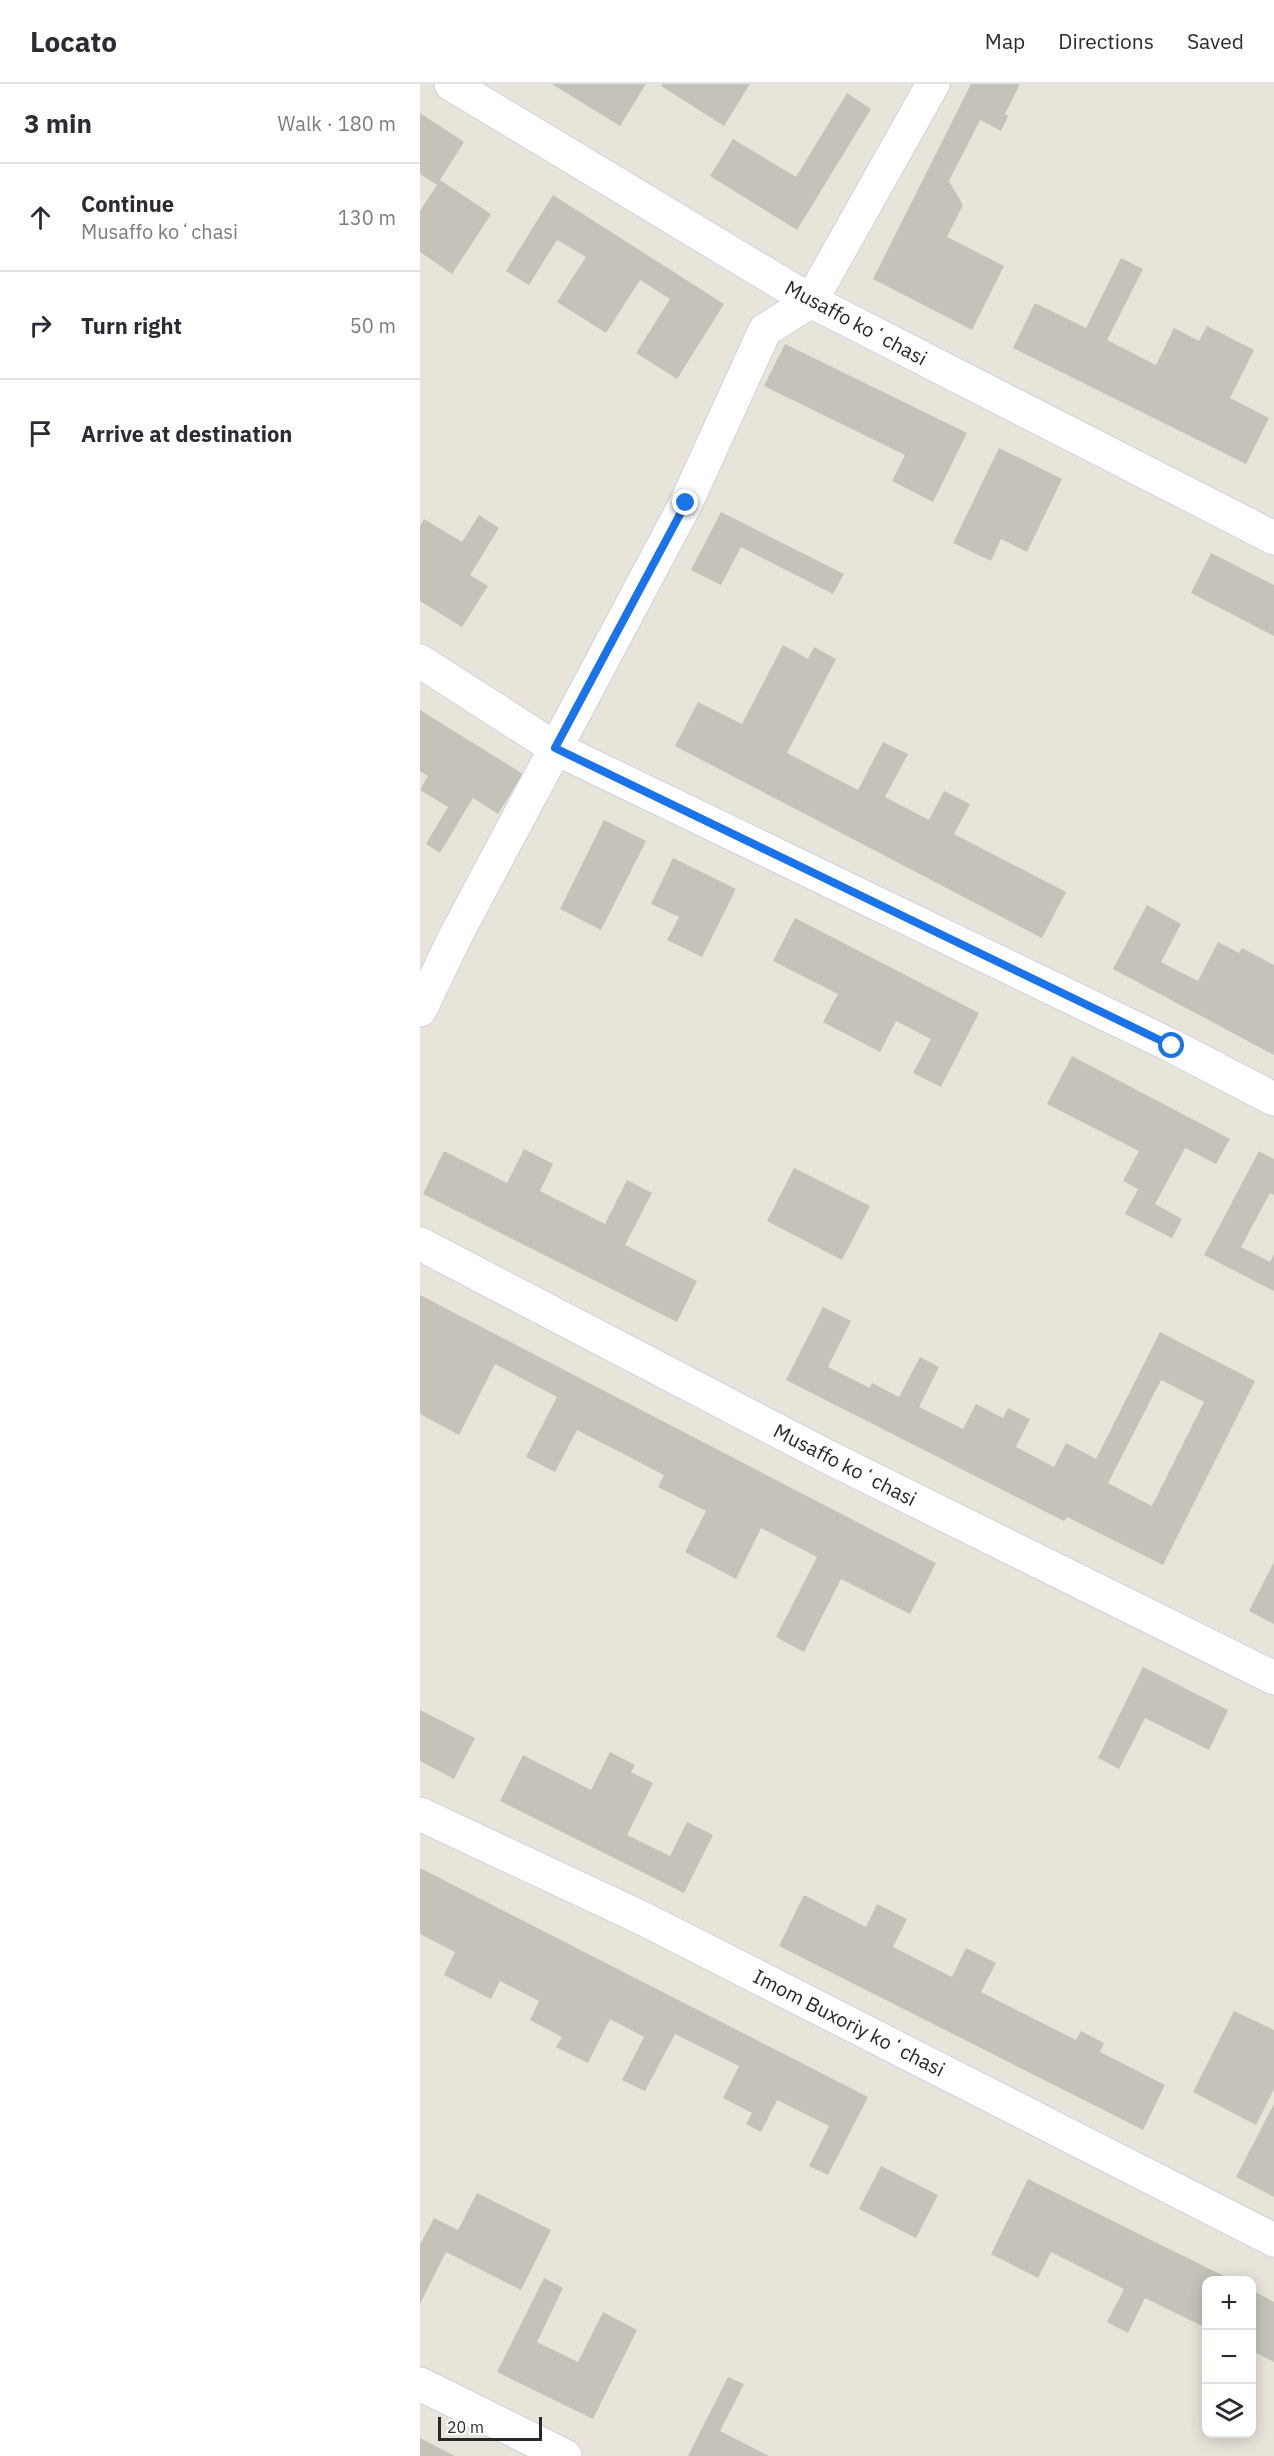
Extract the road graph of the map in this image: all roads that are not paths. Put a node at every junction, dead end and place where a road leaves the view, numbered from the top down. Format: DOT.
graph roads {
  1 [pos="451,84"];
  2 [pos="933,84"];
  3 [pos="811,301"];
  4 [pos="1274,538"];
  5 [pos="420,661"];
  6 [pos="555,748"];
  7 [pos="420,1010"];
  8 [pos="1274,1099"];
  9 [pos="420,1244"];
  10 [pos="1274,1678"];
  11 [pos="420,1814"];
  12 [pos="1274,2240"];
  13 [pos="420,2384"];
  14 [pos="566,2456"];
  1 -- 3 [label="street, Musaffo koʻchasi"];
  2 -- 3 [label="street"];
  3 -- 4 [label="street, Musaffo koʻchasi"];
  3 -- 6 [label="street"];
  5 -- 6 [label="street"];
  6 -- 7 [label="street"];
  6 -- 8 [label="street"];
  9 -- 10 [label="street, Musaffo koʻchasi"];
  11 -- 12 [label="street, Imom Buxoriy koʻchasi"];
  13 -- 14 [label="street"];
}
